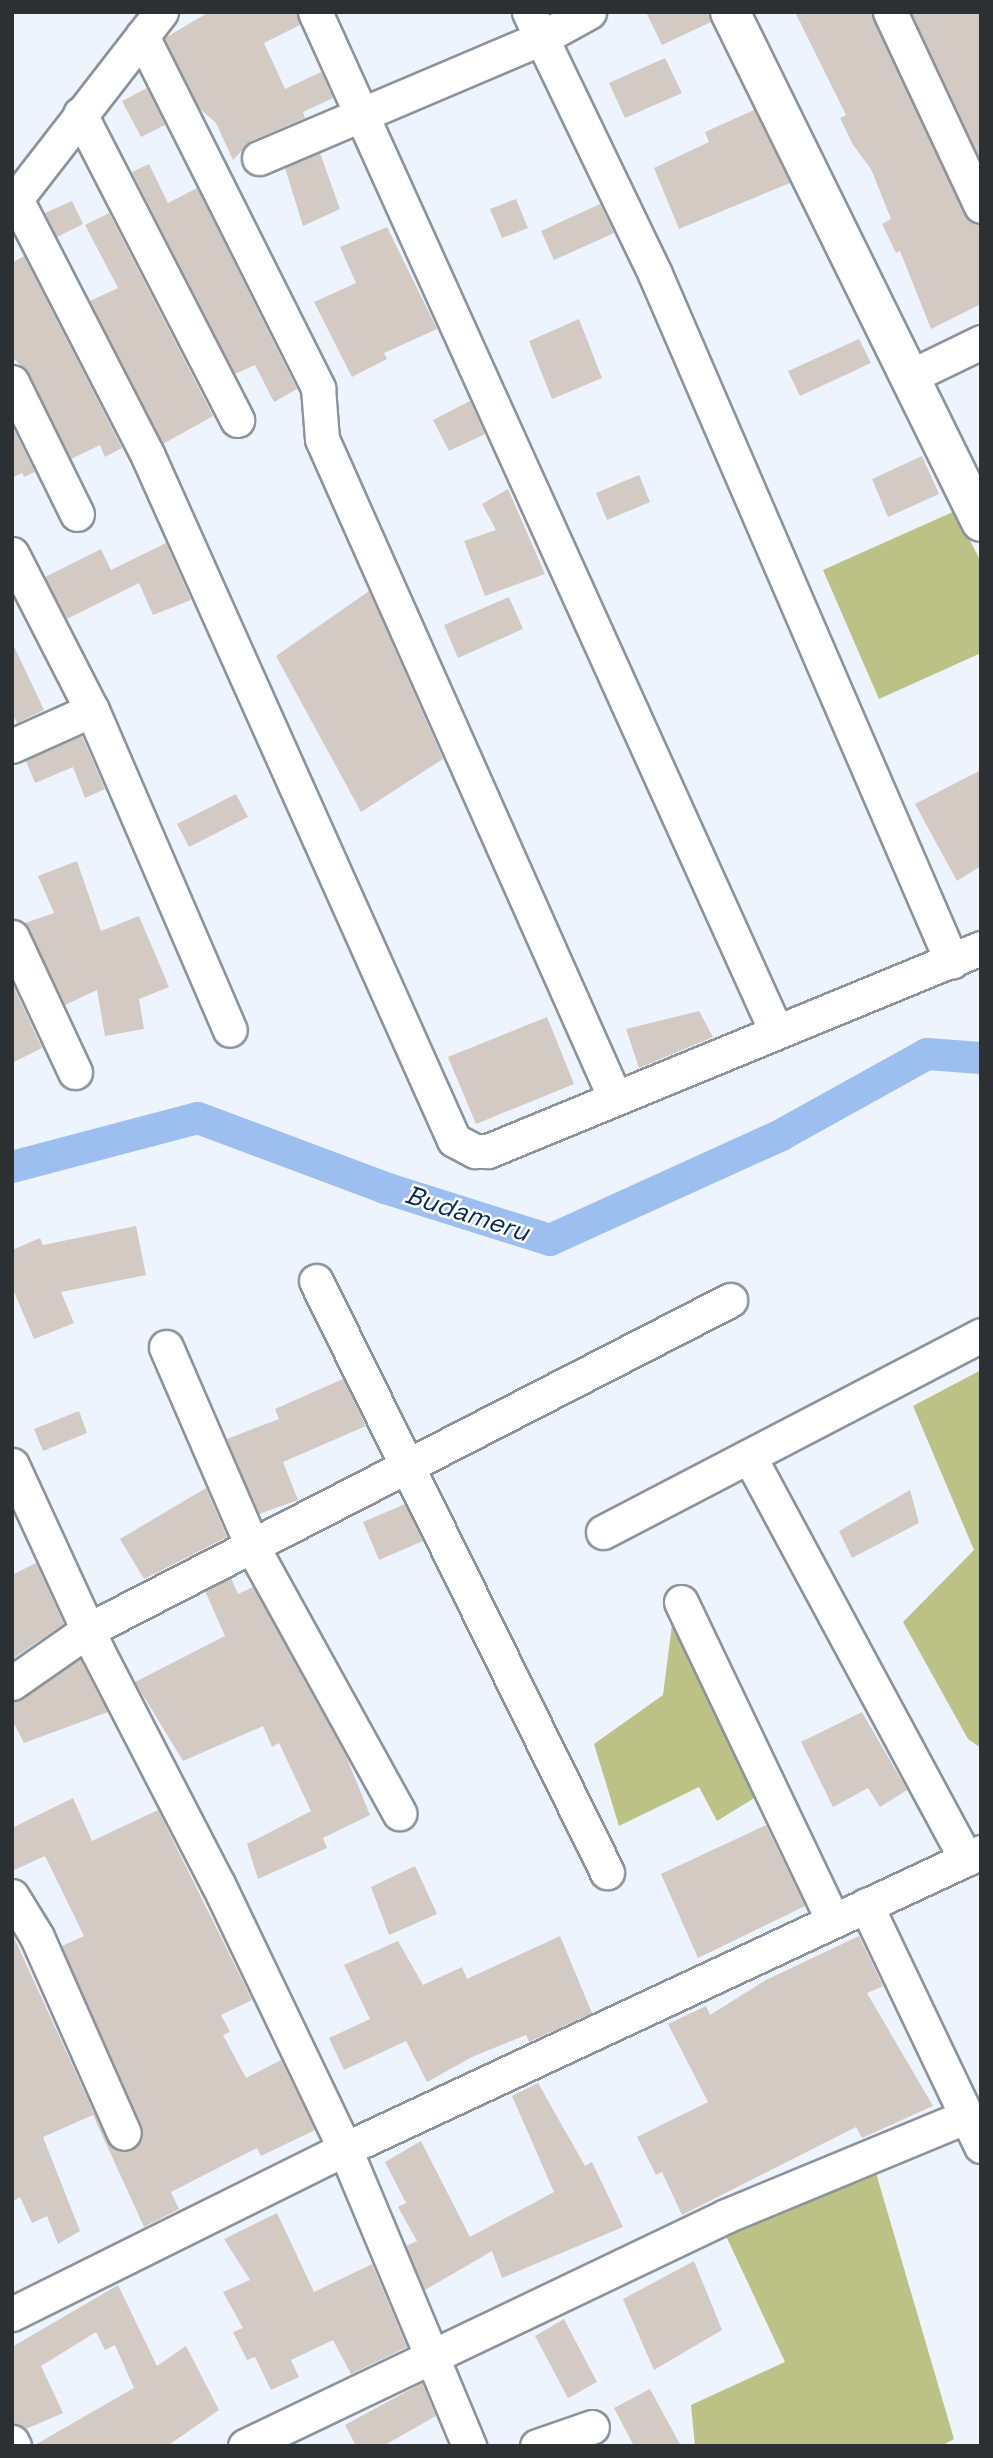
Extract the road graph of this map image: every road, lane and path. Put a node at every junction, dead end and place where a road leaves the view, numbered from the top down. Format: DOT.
graph roads {
  1 [pos="315,12"];
  2 [pos="589,12"];
  3 [pos="730,12"];
  4 [pos="890,12"];
  5 [pos="151,24"];
  6 [pos="535,26"];
  7 [pos="80,114"];
  8 [pos="360,116"];
  9 [pos="259,158"];
  10 [pos="14,201"];
  11 [pos="981,206"];
  12 [pos="981,342"];
  13 [pos="909,377"];
  14 [pos="12,382"];
  15 [pos="237,421"];
  16 [pos="77,514"];
  17 [pos="981,522"];
  18 [pos="12,554"];
  19 [pos="92,710"];
  20 [pos="12,746"];
  21 [pos="12,937"];
  22 [pos="966,955"];
  23 [pos="230,1030"];
  24 [pos="776,1031"];
  25 [pos="75,1072"];
  26 [pos="615,1098"];
  27 [pos="316,1281"];
  28 [pos="730,1300"];
  29 [pos="981,1335"];
  30 [pos="166,1347"];
  31 [pos="749,1456"];
  32 [pos="12,1465"];
  33 [pos="408,1468"];
  34 [pos="603,1532"];
  35 [pos="253,1548"];
  36 [pos="681,1602"];
  37 [pos="88,1630"];
  38 [pos="12,1683"];
  39 [pos="399,1813"];
  40 [pos="973,1856"];
  41 [pos="607,1872"];
  42 [pos="12,1896"];
  43 [pos="866,1905"];
  44 [pos="833,1920"];
  45 [pos="24,1942"];
  46 [pos="967,2116"];
  47 [pos="124,2133"];
  48 [pos="981,2146"];
  49 [pos="345,2149"];
  50 [pos="12,2314"];
  51 [pos="434,2352"];
  52 [pos="592,2427"];
  53 [pos="245,2446"];
  54 [pos="470,2446"];
  55 [pos="537,2446"];
  1 -- 8 [label="street"];
  2 -- 6 [label="street"];
  3 -- 13 [label="street"];
  4 -- 11 [label="street"];
  5 -- 7 [label="street"];
  5 -- 26 [label="street"];
  6 -- 8 [label="street"];
  6 -- 22 [label="street"];
  7 -- 10 [label="street"];
  7 -- 15 [label="street"];
  8 -- 9 [label="street"];
  8 -- 24 [label="street"];
  10 -- 26 [label="street"];
  12 -- 13 [label="street"];
  13 -- 17 [label="street"];
  14 -- 16 [label="street"];
  18 -- 19 [label="street"];
  19 -- 20 [label="street"];
  19 -- 23 [label="street"];
  21 -- 25 [label="street"];
  22 -- 24 [label="street"];
  24 -- 26 [label="street"];
  27 -- 33 [label="street"];
  28 -- 33 [label="street"];
  29 -- 31 [label="street"];
  30 -- 35 [label="street"];
  31 -- 34 [label="street"];
  31 -- 40 [label="street"];
  32 -- 37 [label="street"];
  33 -- 35 [label="street"];
  33 -- 41 [label="street"];
  35 -- 37 [label="street"];
  35 -- 39 [label="street"];
  36 -- 44 [label="street"];
  37 -- 38 [label="street"];
  37 -- 49 [label="street"];
  40 -- 43 [label="street"];
  42 -- 45 [label="street"];
  43 -- 44 [label="street"];
  43 -- 46 [label="street"];
  44 -- 49 [label="street"];
  45 -- 47 [label="street"];
  46 -- 48 [label="street"];
  46 -- 51 [label="street"];
  49 -- 50 [label="street"];
  49 -- 51 [label="street"];
  51 -- 53 [label="street"];
  51 -- 54 [label="street"];
  52 -- 55 [label="street"];
}
